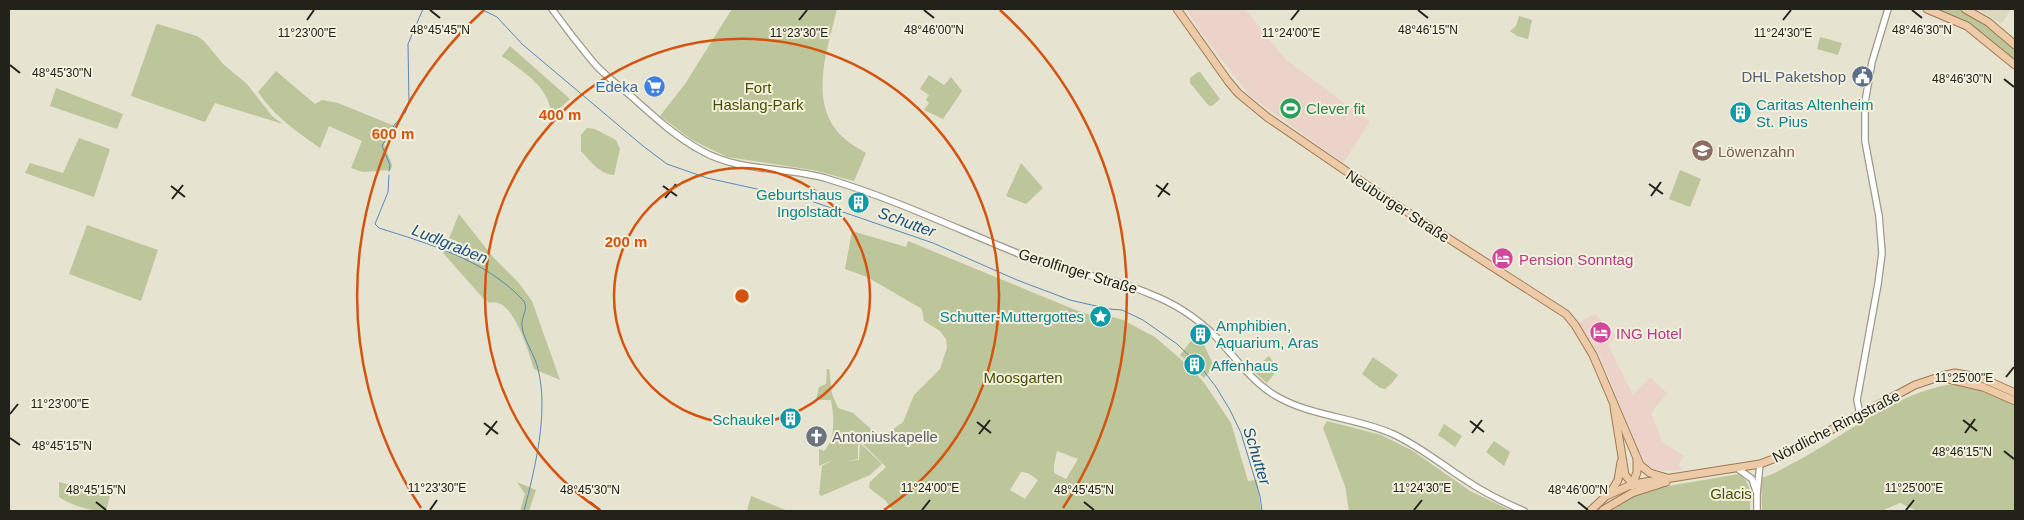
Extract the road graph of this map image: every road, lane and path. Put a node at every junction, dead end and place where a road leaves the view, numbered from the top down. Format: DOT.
graph roads {
  1 [pos="552,9"];
  2 [pos="1178,9"];
  3 [pos="1888,9"];
  4 [pos="1927,9"];
  5 [pos="1965,9"];
  6 [pos="2015,45"];
  7 [pos="2015,65"];
  8 [pos="1939,376"];
  9 [pos="2015,393"];
  10 [pos="2015,401"];
  11 [pos="1613,402"];
  12 [pos="1860,415"];
  13 [pos="1621,459"];
  14 [pos="1637,460"];
  15 [pos="1760,464"];
  16 [pos="1738,468"];
  17 [pos="1681,477"];
  18 [pos="1667,478"];
  19 [pos="1633,484"];
  20 [pos="1646,488"];
  21 [pos="1757,493"];
  22 [pos="1610,494"];
  23 [pos="1524,511"];
  24 [pos="1590,511"];
  25 [pos="1603,511"];
  26 [pos="1757,511"];
  1 -- 23 [label="street, Gerolfinger Straße"];
  2 -- 11 [label="main road, Neuburger Straße"];
  3 -- 12 [label="street"];
  4 -- 7 [label="main road"];
  5 -- 6 [label="main road"];
  8 -- 9 [label="main road, Nördliche Ringstraße"];
  8 -- 10 [label="main road"];
  8 -- 12 [label="main road, Nördliche Ringstraße"];
  11 -- 13 [label="main road, Neuburger Straße"];
  11 -- 14 [label="main road, Neuburger Straße"];
  12 -- 15 [label="main road, Nördliche Ringstraße"];
  13 -- 19 [label="main road, Neuburger Straße"];
  13 -- 22 [label="main road, Neuburger Straße"];
  14 -- 18 [label="main road, Neuburger Straße"];
  14 -- 19 [label="main road"];
  15 -- 16 [label="main road, Nördliche Ringstraße"];
  15 -- 21 [label="street"];
  16 -- 17 [label="main road, Nördliche Ringstraße"];
  16 -- 21 [label="street"];
  17 -- 18 [label="main road"];
  17 -- 20 [label="main road"];
  18 -- 19 [label="main road"];
  19 -- 20 [label="main road"];
  19 -- 22 [label="main road"];
  19 -- 25 [label="main road"];
  20 -- 25 [label="main road"];
  21 -- 26 [label="street"];
  22 -- 24 [label="main road"];
}
